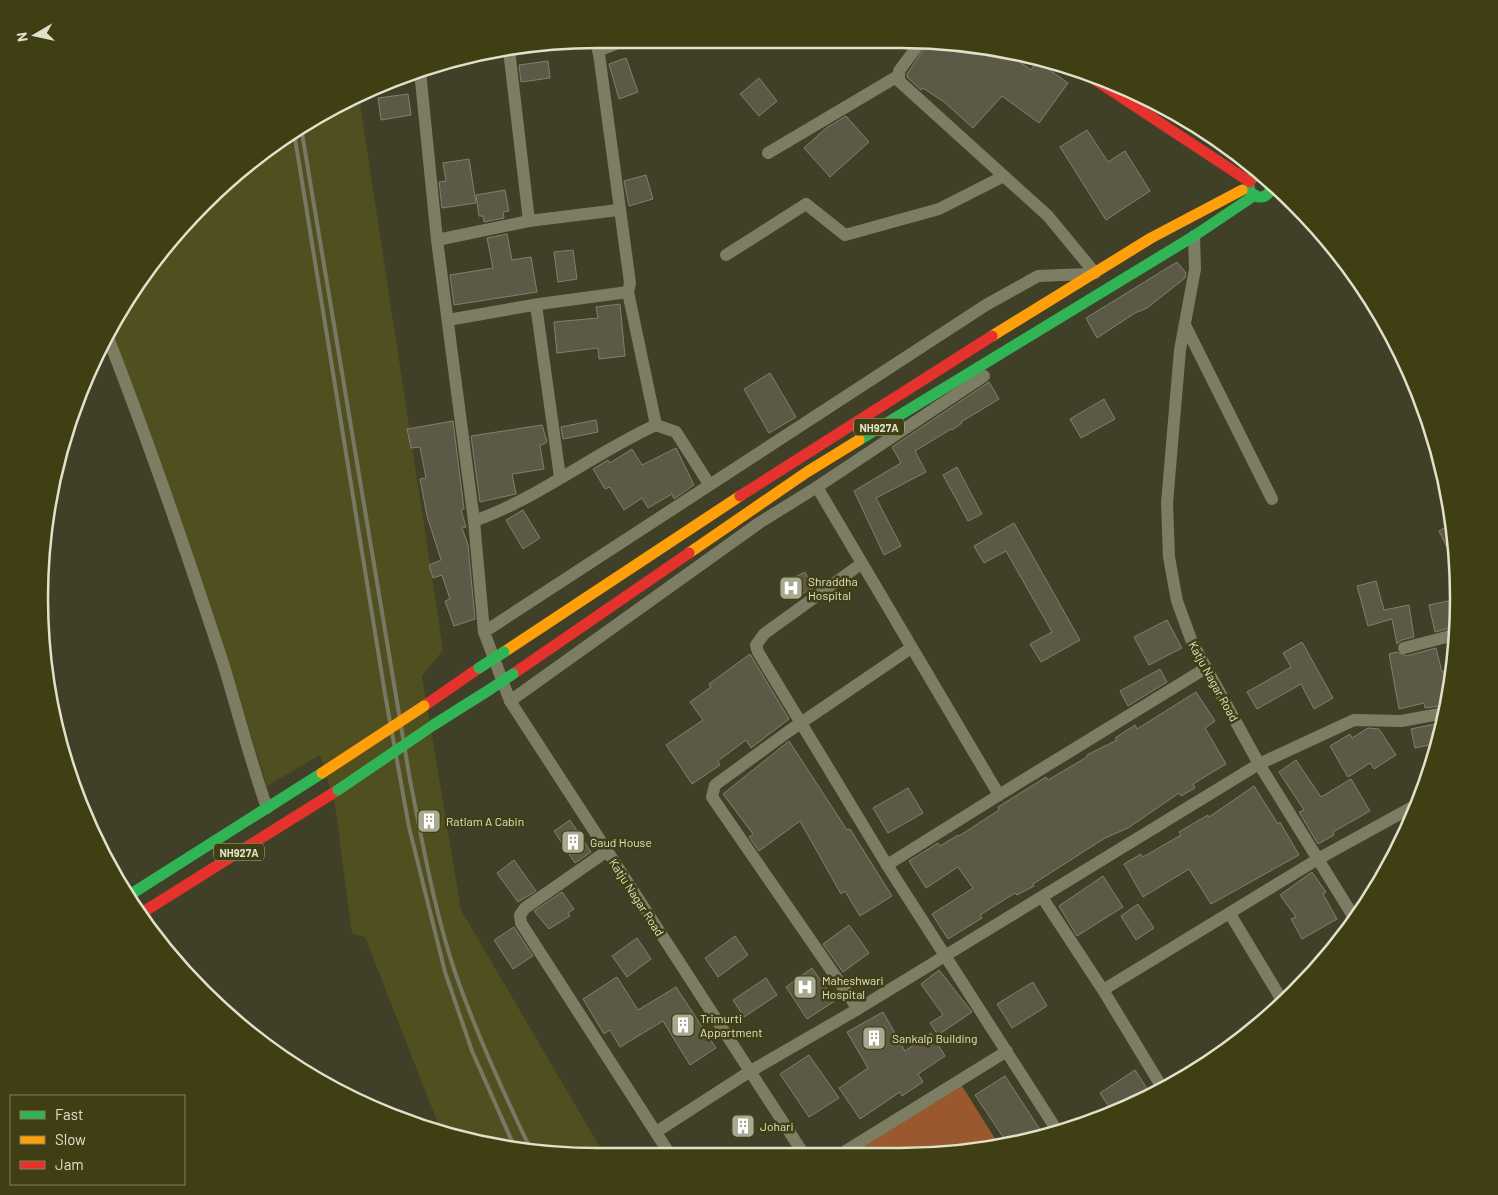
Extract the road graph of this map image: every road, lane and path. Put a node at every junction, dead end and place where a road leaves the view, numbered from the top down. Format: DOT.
graph roads {
  1 [pos="597,48"];
  2 [pos="915,48"];
  3 [pos="510,55"];
  4 [pos="898,76"];
  5 [pos="421,77"];
  6 [pos="1111,89"];
  7 [pos="1169,117"];
  8 [pos="768,153"];
  9 [pos="1004,176"];
  10 [pos="1258,180"];
  11 [pos="1259,181"];
  12 [pos="1261,182"];
  13 [pos="618,210"];
  14 [pos="529,221"];
  15 [pos="1194,236"];
  16 [pos="437,240"];
  17 [pos="726,255"];
  18 [pos="1095,274"];
  19 [pos="628,292"];
  20 [pos="1101,292"];
  21 [pos="536,305"];
  22 [pos="448,320"];
  23 [pos="1184,325"];
  24 [pos="109,344"];
  25 [pos="656,424"];
  26 [pos="560,477"];
  27 [pos="709,484"];
  28 [pos="817,487"];
  29 [pos="1272,499"];
  30 [pos="474,522"];
  31 [pos="861,564"];
  32 [pos="484,632"];
  33 [pos="1449,636"];
  34 [pos="911,648"];
  35 [pos="1404,648"];
  36 [pos="1206,668"];
  37 [pos="510,701"];
  38 [pos="1438,713"];
  39 [pos="800,723"];
  40 [pos="1259,764"];
  41 [pos="998,795"];
  42 [pos="267,808"];
  43 [pos="1408,809"];
  44 [pos="607,851"];
  45 [pos="1318,859"];
  46 [pos="887,865"];
  47 [pos="134,892"];
  48 [pos="1042,897"];
  49 [pos="145,911"];
  50 [pos="1351,913"];
  51 [pos="1230,914"];
  52 [pos="947,955"];
  53 [pos="1103,990"];
  54 [pos="1279,996"];
  55 [pos="858,1009"];
  56 [pos="1007,1051"];
  57 [pos="749,1072"];
  58 [pos="1160,1083"];
  59 [pos="1054,1125"];
  60 [pos="656,1132"];
  61 [pos="666,1148"];
  62 [pos="801,1148"];
  63 [pos="850,1148"];
  1 -- 13 [label="street"];
  2 -- 4 [label="street"];
  3 -- 14 [label="street"];
  4 -- 8 [label="street"];
  4 -- 9 [label="street"];
  5 -- 16 [label="street, Katju Nagar Road"];
  6 -- 11 [label="highway"];
  7 -- 10 [label="highway"];
  9 -- 17 [label="street"];
  9 -- 18 [label="street"];
  12 -- 15 [label="highway, NH927A"];
  12 -- 18 [label="highway, NH927A"];
  13 -- 14 [label="street"];
  13 -- 19 [label="street"];
  14 -- 16 [label="street"];
  15 -- 20 [label="highway, NH927A"];
  15 -- 23 [label="street, Katju Nagar Road"];
  16 -- 22 [label="street, Katju Nagar Road"];
  18 -- 27 [label="street"];
  18 -- 42 [label="highway, NH927A, bridge"];
  19 -- 21 [label="street"];
  19 -- 25 [label="street"];
  20 -- 28 [label="street"];
  20 -- 49 [label="highway, NH927A, bridge"];
  21 -- 22 [label="street"];
  21 -- 26 [label="street"];
  22 -- 30 [label="street, Katju Nagar Road"];
  23 -- 29 [label="street"];
  23 -- 36 [label="street, Katju Nagar Road"];
  24 -- 42 [label="street"];
  25 -- 26 [label="street"];
  25 -- 27 [label="street"];
  26 -- 30 [label="street"];
  27 -- 32 [label="street"];
  28 -- 31 [label="street"];
  28 -- 37 [label="street"];
  30 -- 32 [label="street, Katju Nagar Road"];
  31 -- 34 [label="street"];
  31 -- 39 [label="street"];
  32 -- 37 [label="street, Katju Nagar Road"];
  33 -- 35 [label="street"];
  34 -- 39 [label="street"];
  34 -- 41 [label="street"];
  36 -- 40 [label="street, Katju Nagar Road"];
  36 -- 41 [label="street"];
  37 -- 44 [label="street, Katju Nagar Road"];
  38 -- 40 [label="street"];
  39 -- 46 [label="street"];
  39 -- 55 [label="street"];
  40 -- 45 [label="street, Katju Nagar Road"];
  40 -- 48 [label="street"];
  41 -- 46 [label="street"];
  42 -- 47 [label="highway, NH927A"];
  43 -- 45 [label="street"];
  44 -- 57 [label="street, Katju Nagar Road"];
  44 -- 60 [label="street"];
  45 -- 50 [label="street, Katju Nagar Road"];
  45 -- 51 [label="street"];
  46 -- 52 [label="street"];
  48 -- 52 [label="street"];
  48 -- 53 [label="street"];
  51 -- 53 [label="street"];
  51 -- 54 [label="street"];
  52 -- 55 [label="street"];
  52 -- 56 [label="street"];
  53 -- 58 [label="street"];
  55 -- 57 [label="street"];
  56 -- 59 [label="street"];
  56 -- 63 [label="street"];
  57 -- 60 [label="street"];
  57 -- 62 [label="street, Katju Nagar Road"];
  60 -- 61 [label="street"];
}
